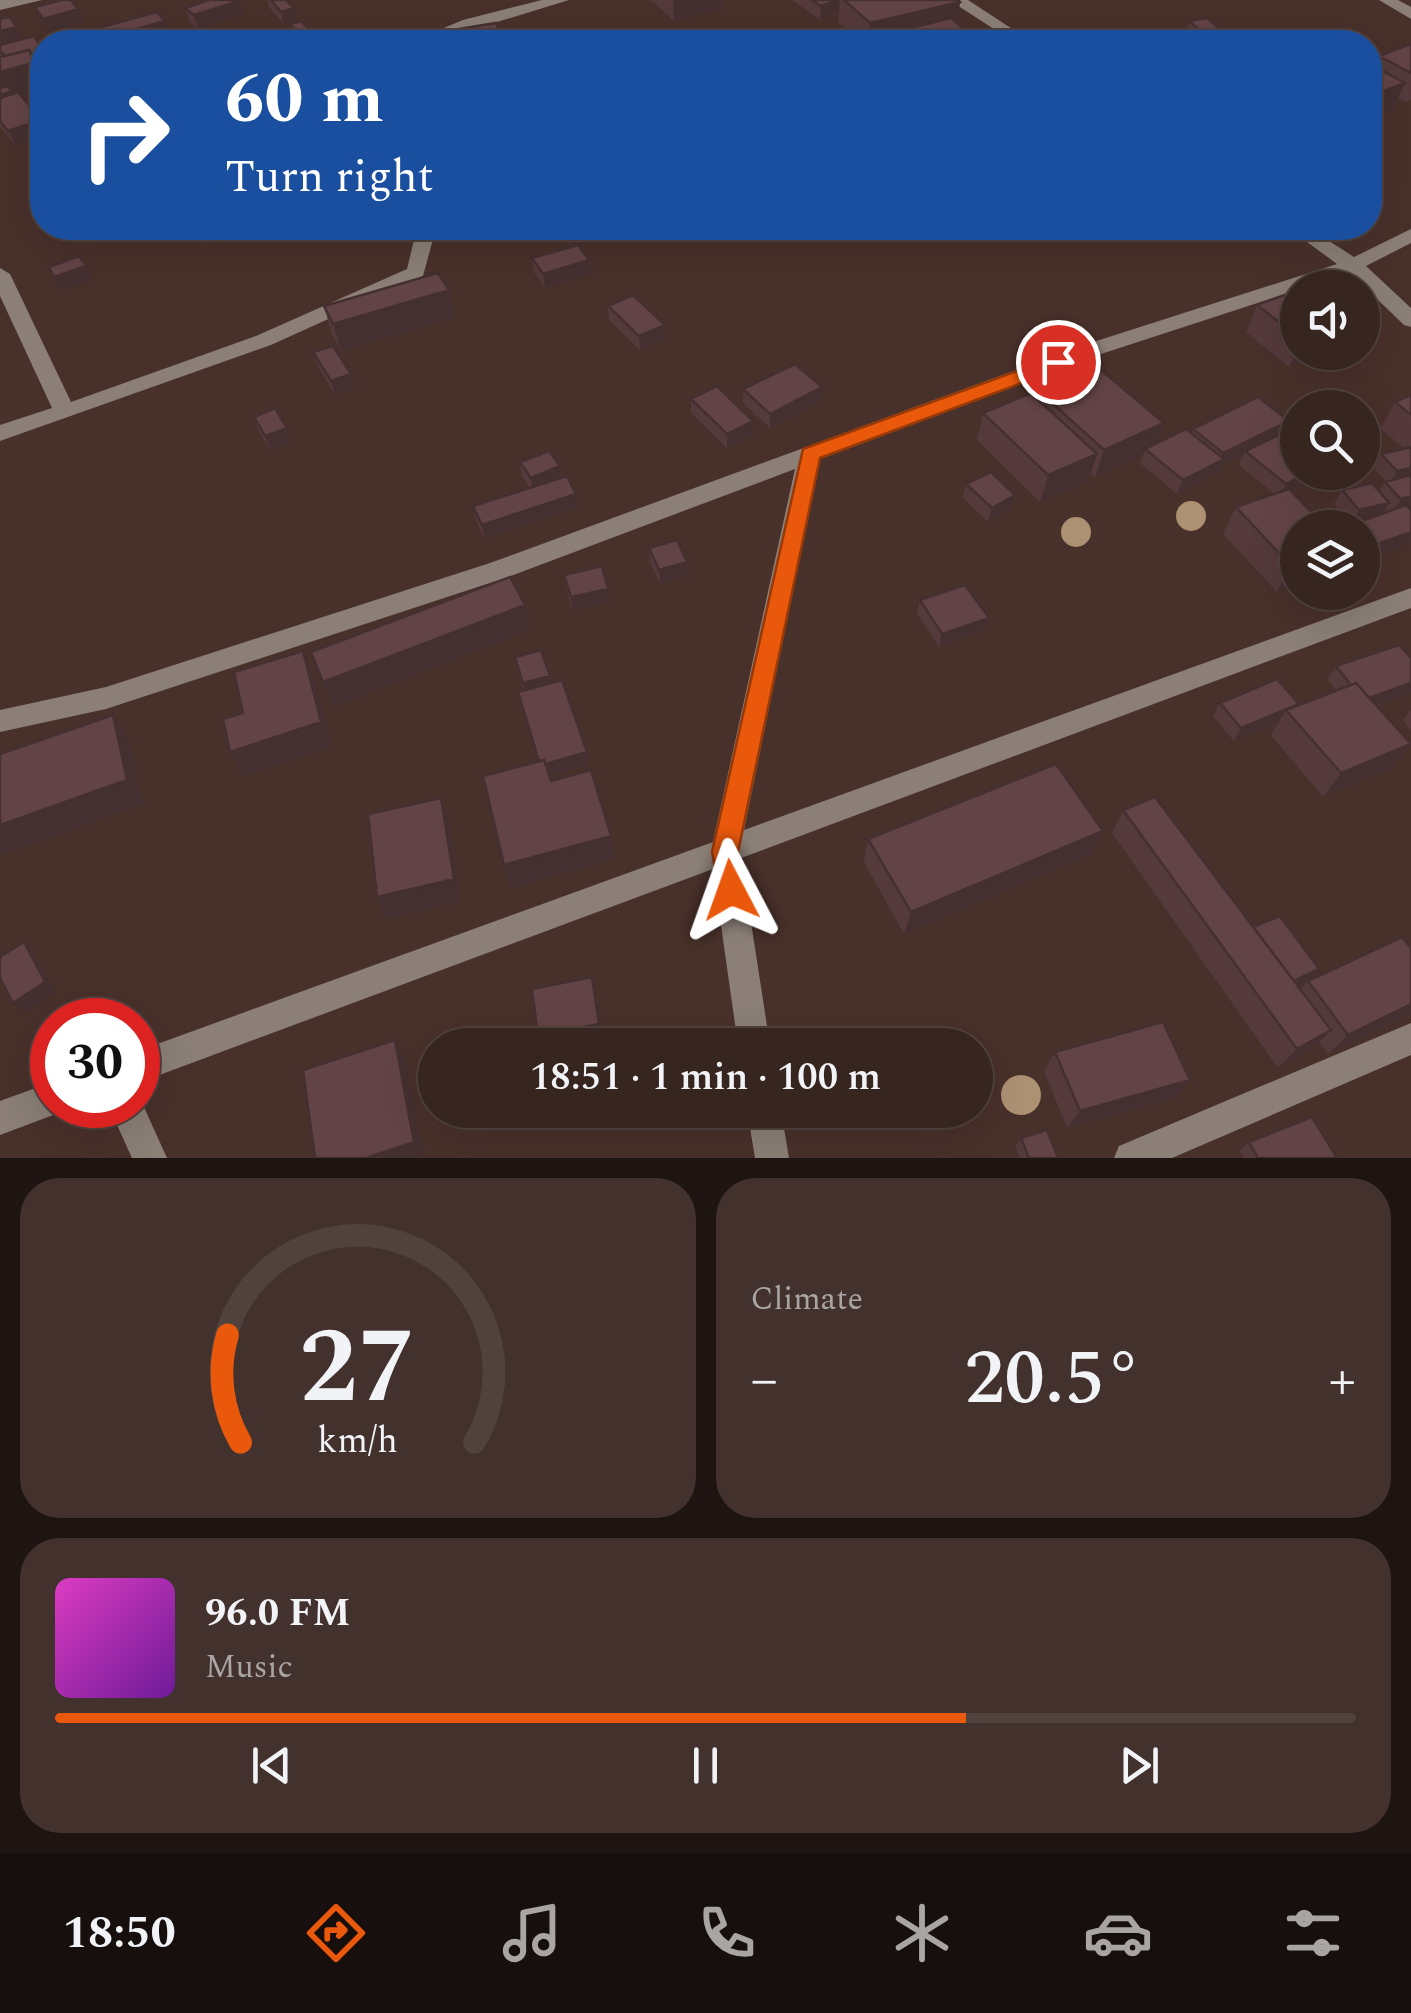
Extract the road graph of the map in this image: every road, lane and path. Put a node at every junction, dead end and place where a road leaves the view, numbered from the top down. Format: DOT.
graph roads {
  1 [pos="34,0"];
  2 [pos="561,0"];
  3 [pos="957,0"];
  4 [pos="1387,0"];
  5 [pos="0,6"];
  6 [pos="1411,14"];
  7 [pos="450,30"];
  8 [pos="1005,30"];
  9 [pos="1411,235"];
  10 [pos="423,240"];
  11 [pos="1315,240"];
  12 [pos="1353,265"];
  13 [pos="0,274"];
  14 [pos="1411,320"];
  15 [pos="65,412"];
  16 [pos="0,433"];
  17 [pos="810,454"];
  18 [pos="1411,598"];
  19 [pos="0,721"];
  20 [pos="725,852"];
  21 [pos="751,1028"];
  22 [pos="1411,1040"];
  23 [pos="160,1059"];
  24 [pos="30,1107"];
  25 [pos="0,1118"];
  26 [pos="136,1128"];
  27 [pos="767,1128"];
  28 [pos="150,1158"];
  29 [pos="772,1158"];
  30 [pos="1131,1158"];
  1 -- 5 [label="street"];
  2 -- 7 [label="street"];
  3 -- 8 [label="street"];
  4 -- 6 [label="street"];
  9 -- 12 [label="street"];
  10 -- 15 [label="street"];
  11 -- 12 [label="street"];
  12 -- 14 [label="street"];
  12 -- 17 [label="street"];
  13 -- 15 [label="street"];
  15 -- 16 [label="street"];
  17 -- 19 [label="street"];
  17 -- 20 [label="street"];
  18 -- 20 [label="street"];
  20 -- 21 [label="street"];
  20 -- 23 [label="street"];
  22 -- 30 [label="street"];
  24 -- 25 [label="street"];
  26 -- 28 [label="street"];
  27 -- 29 [label="street"];
}
